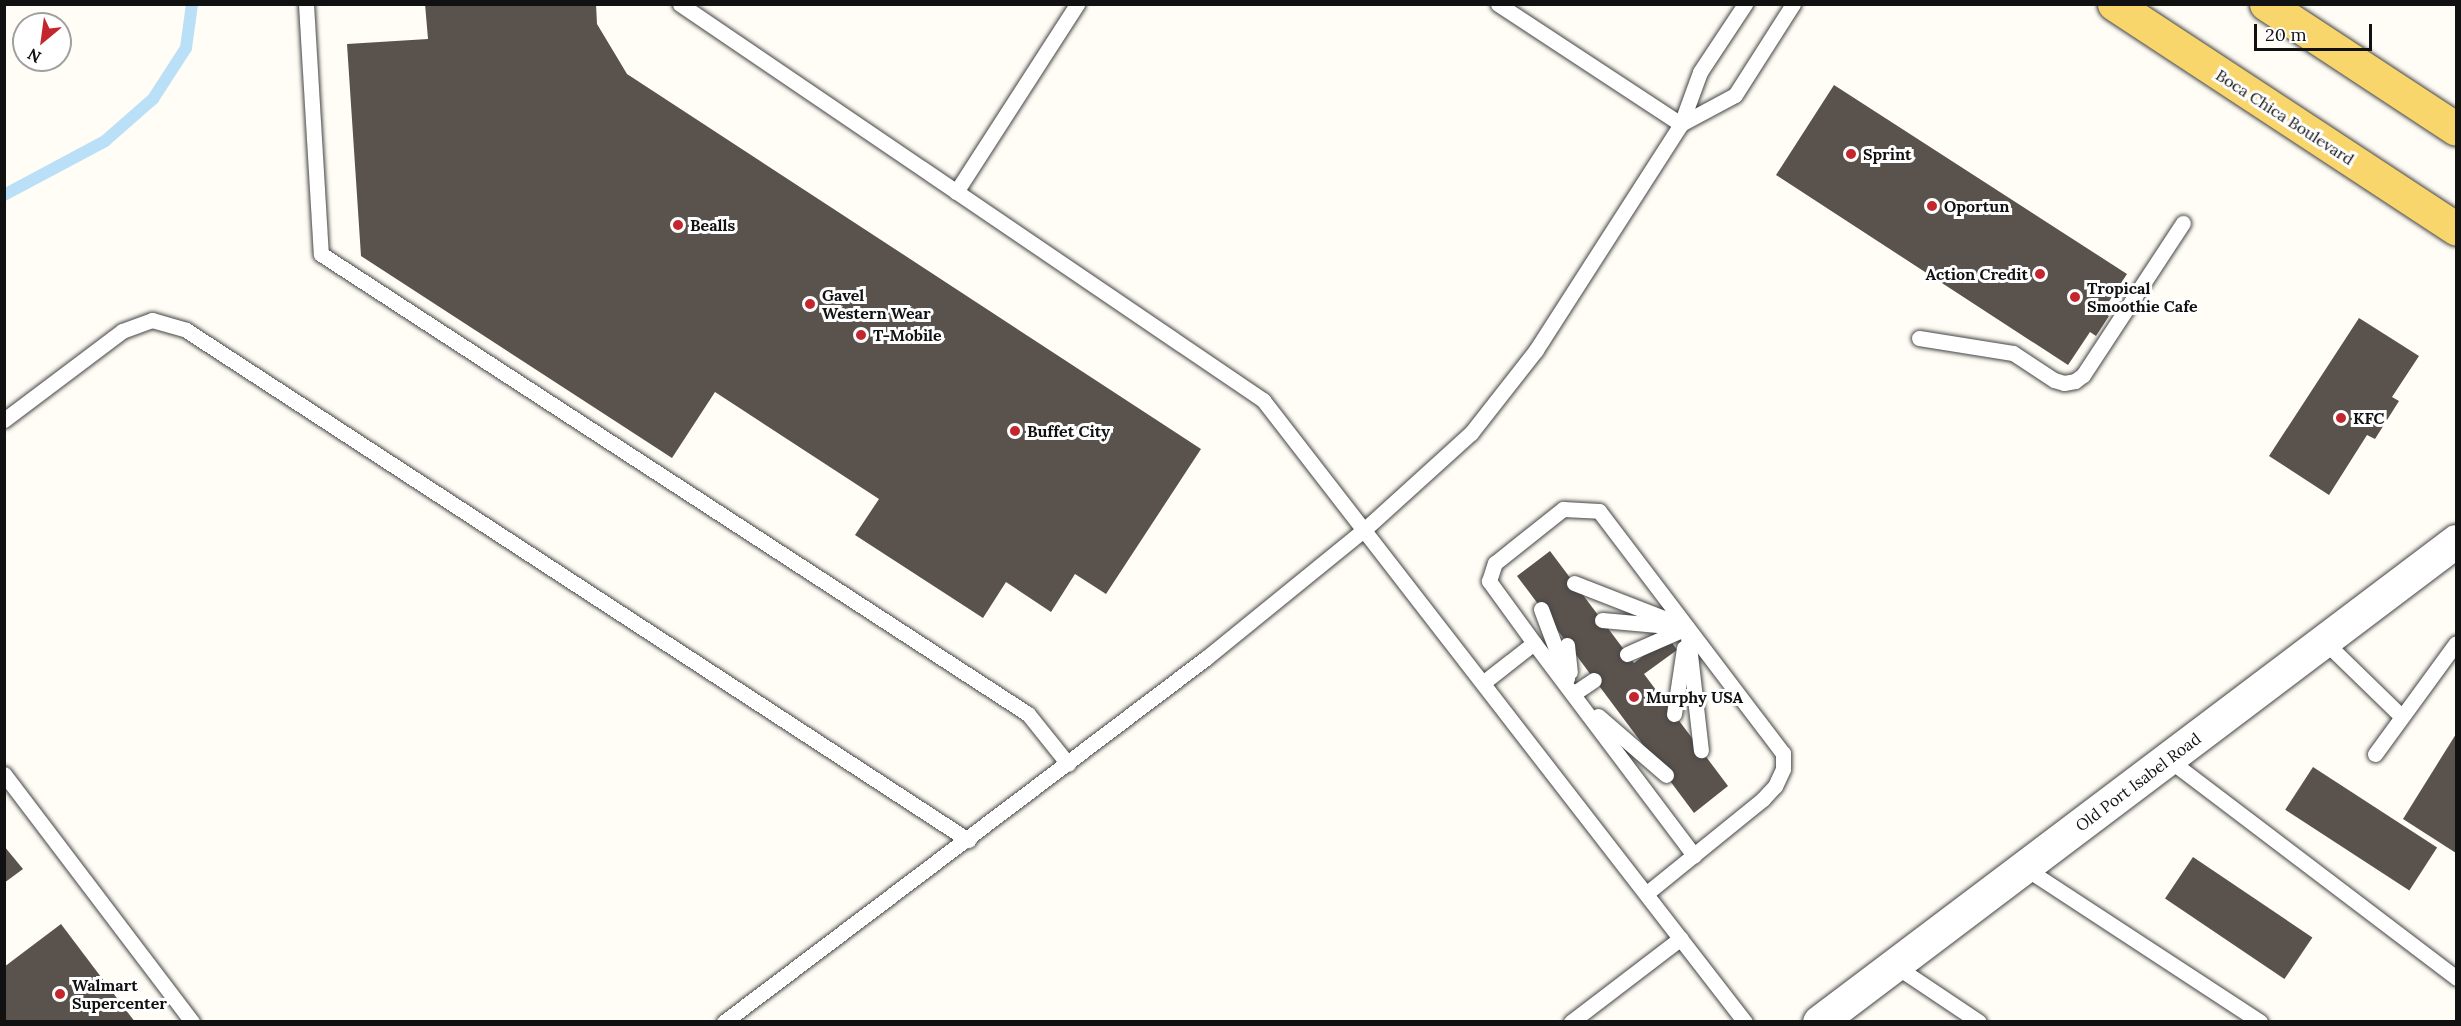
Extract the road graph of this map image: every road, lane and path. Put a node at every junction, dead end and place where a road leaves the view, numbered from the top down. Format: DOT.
graph roads {
  1 [pos="306,4"];
  2 [pos="680,4"];
  3 [pos="1077,4"];
  4 [pos="1498,4"];
  5 [pos="1745,4"];
  6 [pos="1793,4"];
  7 [pos="2114,4"];
  8 [pos="2266,4"];
  9 [pos="1681,124"];
  10 [pos="2457,129"];
  11 [pos="956,192"];
  12 [pos="2183,223"];
  13 [pos="2457,230"];
  14 [pos="1919,338"];
  15 [pos="4,420"];
  16 [pos="1365,529"];
  17 [pos="2452,553"];
  18 [pos="1574,584"];
  19 [pos="1541,609"];
  20 [pos="1602,620"];
  21 [pos="1687,627"];
  22 [pos="2325,642"];
  23 [pos="1534,643"];
  24 [pos="2457,643"];
  25 [pos="1567,645"];
  26 [pos="1627,654"];
  27 [pos="1594,680"];
  28 [pos="1484,682"];
  29 [pos="1573,694"];
  30 [pos="1674,714"];
  31 [pos="2402,717"];
  32 [pos="1639,739"];
  33 [pos="1701,750"];
  34 [pos="2375,754"];
  35 [pos="2168,759"];
  36 [pos="1068,764"];
  37 [pos="4,774"];
  38 [pos="1666,775"];
  39 [pos="968,840"];
  40 [pos="1694,855"];
  41 [pos="2025,868"];
  42 [pos="1647,893"];
  43 [pos="1682,938"];
  44 [pos="1894,966"];
  45 [pos="2457,978"];
  46 [pos="192,1022"];
  47 [pos="724,1022"];
  48 [pos="1571,1022"];
  49 [pos="1745,1022"];
  50 [pos="1819,1022"];
  51 [pos="1979,1022"];
  52 [pos="2259,1022"];
  1 -- 36 [label="lane"];
  2 -- 11 [label="lane"];
  3 -- 11 [label="lane"];
  4 -- 9 [label="lane"];
  5 -- 9 [label="lane"];
  6 -- 9 [label="lane"];
  7 -- 13 [label="main road, Boca Chica Boulevard"];
  8 -- 10 [label="main road"];
  9 -- 16 [label="lane"];
  11 -- 16 [label="lane"];
  12 -- 14 [label="lane"];
  15 -- 39 [label="lane"];
  16 -- 28 [label="lane"];
  16 -- 36 [label="lane"];
  17 -- 22 [label="street, Old Port Isabel Road"];
  18 -- 21 [label="lane"];
  19 -- 29 [label="lane"];
  20 -- 21 [label="lane"];
  21 -- 23 [label="lane"];
  21 -- 26 [label="lane"];
  21 -- 30 [label="lane"];
  21 -- 33 [label="lane"];
  21 -- 40 [label="lane"];
  22 -- 31 [label="lane"];
  22 -- 35 [label="street, Old Port Isabel Road"];
  23 -- 28 [label="lane"];
  23 -- 29 [label="lane"];
  24 -- 31 [label="lane"];
  25 -- 29 [label="lane"];
  27 -- 29 [label="lane"];
  28 -- 42 [label="lane"];
  29 -- 32 [label="lane"];
  29 -- 38 [label="lane"];
  29 -- 40 [label="lane"];
  31 -- 34 [label="lane"];
  35 -- 41 [label="street, Old Port Isabel Road"];
  35 -- 45 [label="lane"];
  36 -- 39 [label="lane"];
  37 -- 46 [label="lane"];
  39 -- 47 [label="lane"];
  40 -- 42 [label="lane"];
  41 -- 44 [label="street, Old Port Isabel Road"];
  41 -- 52 [label="lane"];
  42 -- 43 [label="lane"];
  43 -- 48 [label="lane"];
  43 -- 49 [label="lane"];
  44 -- 50 [label="street, Old Port Isabel Road"];
  44 -- 51 [label="lane"];
}
